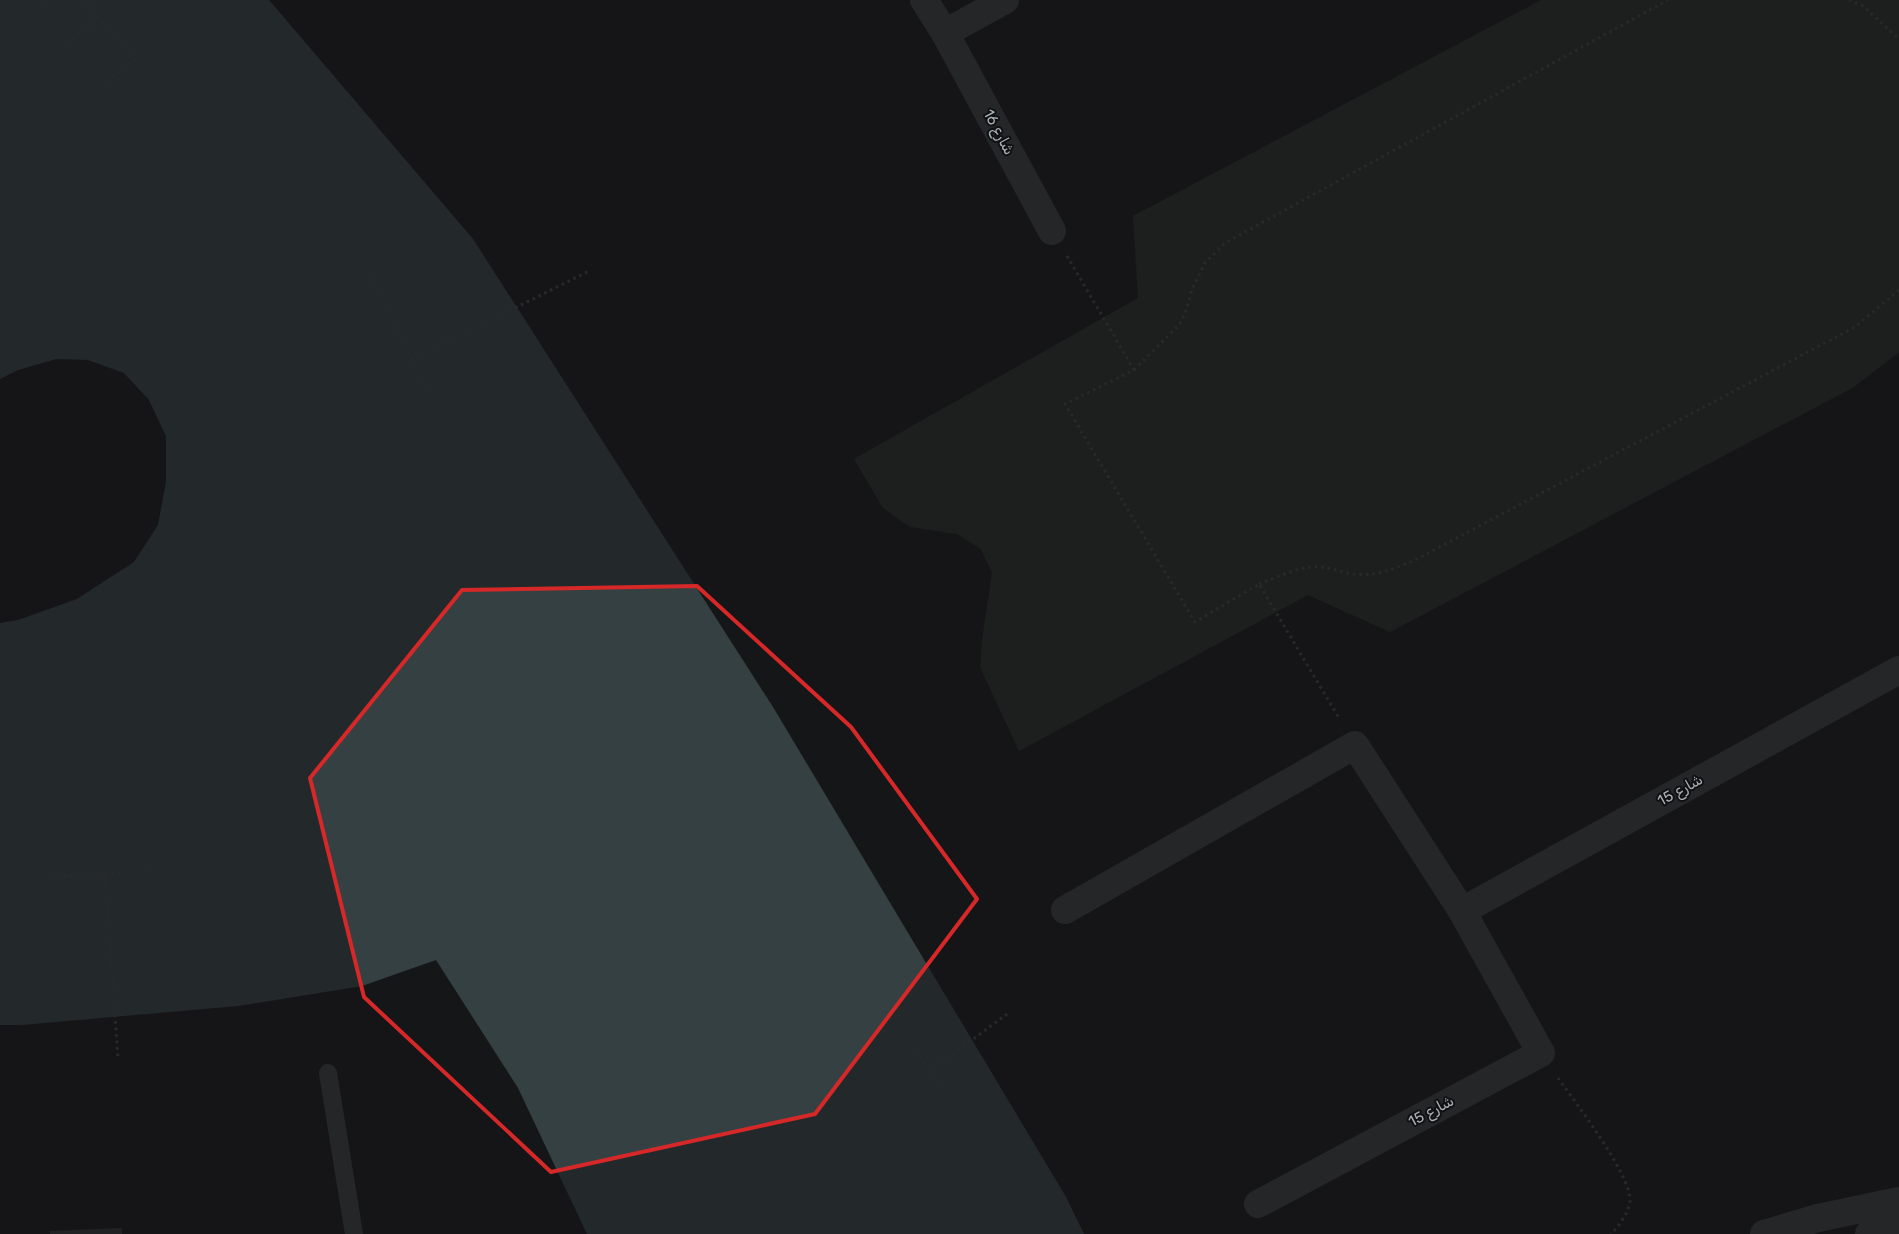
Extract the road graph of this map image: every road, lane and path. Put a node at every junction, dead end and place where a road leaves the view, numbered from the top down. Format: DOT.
graph roads {
  1 [pos="52,0"];
  2 [pos="82,0"];
  3 [pos="97,0"];
  4 [pos="924,0"];
  5 [pos="1005,0"];
  6 [pos="1668,0"];
  7 [pos="1849,0"];
  8 [pos="88,7"];
  9 [pos="36,14"];
  10 [pos="98,18"];
  11 [pos="945,33"];
  12 [pos="1899,39"];
  13 [pos="63,48"];
  14 [pos="100,88"];
  15 [pos="1052,230"];
  16 [pos="367,270"];
  17 [pos="590,271"];
  18 [pos="1899,290"];
  19 [pos="413,359"];
  20 [pos="1134,370"];
  21 [pos="431,395"];
  22 [pos="1259,584"];
  23 [pos="1899,670"];
  24 [pos="1354,745"];
  25 [pos="158,871"];
  26 [pos="105,874"];
  27 [pos="51,876"];
  28 [pos="1065,910"];
  29 [pos="1462,911"];
  30 [pos="1007,1014"];
  31 [pos="912,1047"];
  32 [pos="1540,1052"];
  33 [pos="118,1058"];
  34 [pos="930,1071"];
  35 [pos="328,1073"];
  36 [pos="943,1090"];
  37 [pos="1899,1201"];
  38 [pos="1258,1204"];
  39 [pos="1899,1228"];
  40 [pos="354,1234"];
  41 [pos="1611,1234"];
  42 [pos="1764,1234"];
  43 [pos="1869,1234"];
  1 -- 9 [label="path"];
  2 -- 8 [label="path"];
  3 -- 8 [label="path"];
  4 -- 11 [label="street, شارع 16"];
  5 -- 11 [label="street"];
  6 -- 20 [label="path"];
  7 -- 12 [label="path"];
  8 -- 10 [label="path"];
  10 -- 13 [label="path"];
  10 -- 14 [label="path"];
  11 -- 15 [label="street, شارع 16"];
  15 -- 20 [label="path"];
  16 -- 19 [label="path"];
  17 -- 19 [label="path"];
  18 -- 22 [label="path"];
  19 -- 21 [label="path"];
  20 -- 22 [label="path"];
  22 -- 24 [label="path"];
  23 -- 29 [label="street, شارع 15"];
  24 -- 28 [label="street"];
  24 -- 29 [label="street"];
  25 -- 26 [label="path"];
  26 -- 27 [label="path"];
  26 -- 33 [label="path"];
  29 -- 32 [label="street"];
  30 -- 34 [label="path"];
  31 -- 34 [label="path"];
  32 -- 38 [label="street, شارع 15"];
  32 -- 41 [label="path"];
  34 -- 36 [label="path"];
  35 -- 40 [label="lane"];
  37 -- 42 [label="street"];
  39 -- 43 [label="street"];
}
